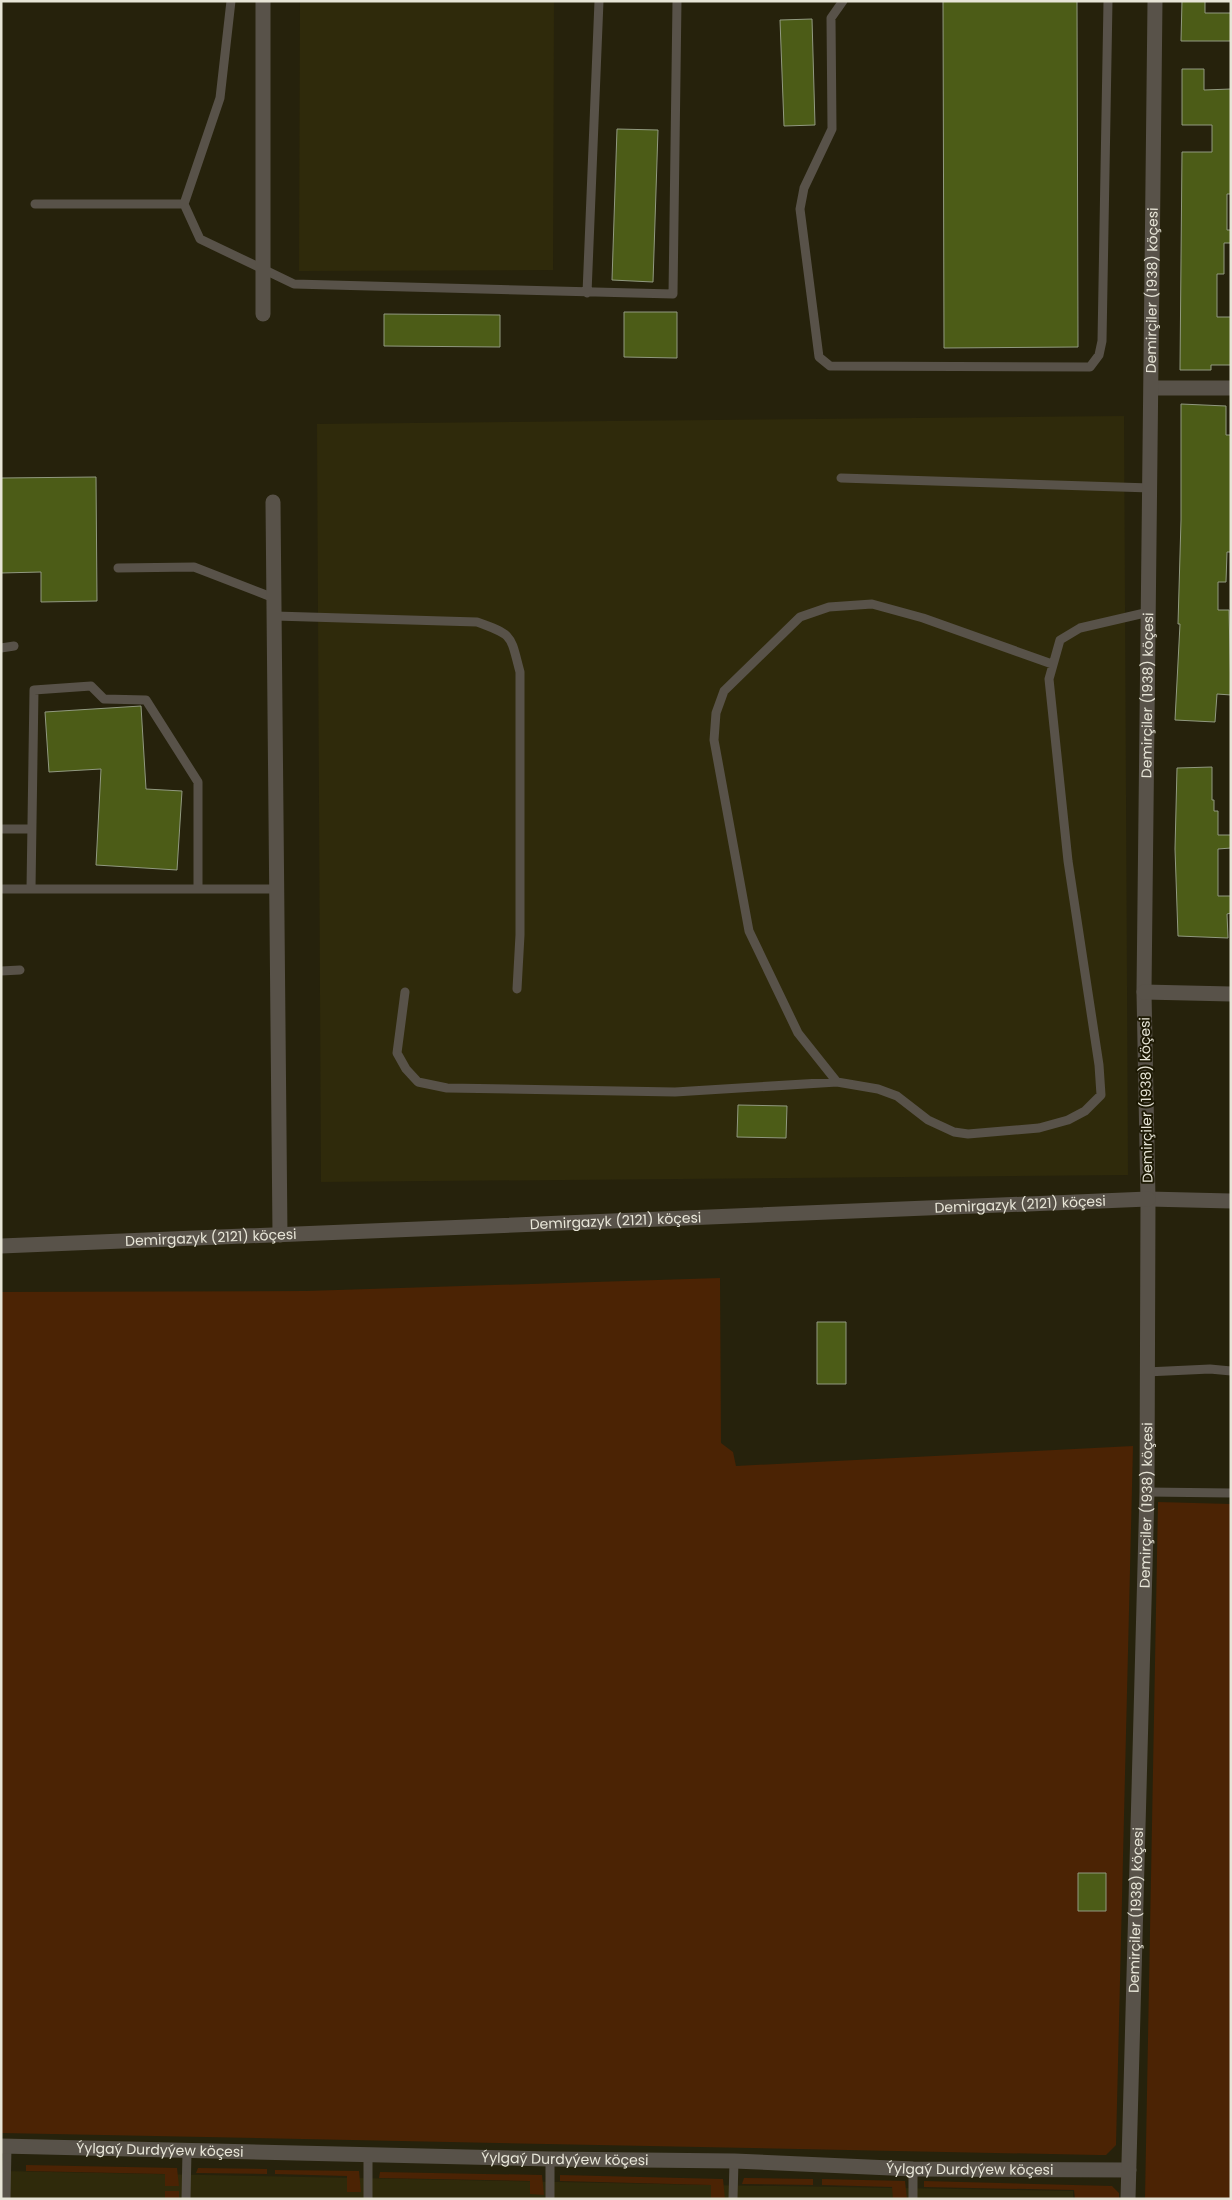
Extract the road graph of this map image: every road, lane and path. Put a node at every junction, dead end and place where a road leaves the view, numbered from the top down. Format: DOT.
graph roads {
  1 [pos="231,1"];
  2 [pos="263,1"];
  3 [pos="599,1"];
  4 [pos="677,1"];
  5 [pos="842,1"];
  6 [pos="1108,1"];
  7 [pos="1155,1"];
  8 [pos="35,204"];
  9 [pos="184,204"];
  10 [pos="263,268"];
  11 [pos="588,293"];
  12 [pos="263,314"];
  13 [pos="1152,388"];
  14 [pos="1231,388"];
  15 [pos="841,478"];
  16 [pos="1151,488"];
  17 [pos="273,502"];
  18 [pos="118,568"];
  19 [pos="274,598"];
  20 [pos="1149,612"];
  21 [pos="275,616"];
  22 [pos="14,646"];
  23 [pos="1,648"];
  24 [pos="1052,664"];
  25 [pos="1,829"];
  26 [pos="32,829"];
  27 [pos="1,889"];
  28 [pos="31,889"];
  29 [pos="198,889"];
  30 [pos="277,889"];
  31 [pos="20,970"];
  32 [pos="1,971"];
  33 [pos="517,989"];
  34 [pos="405,992"];
  35 [pos="1144,992"];
  36 [pos="1231,994"];
  37 [pos="837,1082"];
  38 [pos="1148,1199"];
  39 [pos="1231,1201"];
  40 [pos="280,1235"];
  41 [pos="1,1246"];
  42 [pos="1231,1371"];
  43 [pos="1146,1372"];
  44 [pos="1147,1492"];
  45 [pos="1231,1493"];
  46 [pos="4,2146"];
  47 [pos="187,2151"];
  48 [pos="368,2155"];
  49 [pos="550,2159"];
  50 [pos="734,2161"];
  51 [pos="913,2169"];
  52 [pos="1129,2170"];
  53 [pos="6,2199"];
  54 [pos="186,2199"];
  55 [pos="368,2199"];
  56 [pos="550,2199"];
  57 [pos="733,2199"];
  58 [pos="913,2199"];
  59 [pos="1128,2199"];
  1 -- 9 [label="lane"];
  2 -- 10 [label="street"];
  3 -- 11 [label="lane"];
  4 -- 11 [label="lane"];
  5 -- 6 [label="lane"];
  7 -- 13 [label="street, Demirçiler (1938) köçesi"];
  8 -- 9 [label="lane"];
  9 -- 10 [label="lane"];
  10 -- 11 [label="lane"];
  10 -- 12 [label="street"];
  13 -- 14 [label="street"];
  13 -- 16 [label="street, Demirçiler (1938) köçesi"];
  15 -- 16 [label="lane"];
  16 -- 20 [label="street, Demirçiler (1938) köçesi"];
  17 -- 19 [label="street"];
  18 -- 19 [label="lane"];
  19 -- 21 [label="street"];
  20 -- 24 [label="lane"];
  20 -- 35 [label="street, Demirçiler (1938) köçesi"];
  21 -- 30 [label="street"];
  21 -- 33 [label="lane"];
  22 -- 23 [label="lane"];
  24 -- 37 [label="lane"];
  24 -- 37 [label="lane"];
  25 -- 26 [label="lane"];
  26 -- 28 [label="lane"];
  26 -- 29 [label="lane"];
  27 -- 28 [label="lane"];
  28 -- 29 [label="lane"];
  29 -- 30 [label="lane"];
  30 -- 40 [label="street"];
  31 -- 32 [label="lane"];
  34 -- 37 [label="lane"];
  35 -- 36 [label="street"];
  35 -- 38 [label="street, Demirçiler (1938) köçesi"];
  38 -- 39 [label="street, Demirgazyk (2121) köçesi"];
  38 -- 40 [label="street, Demirgazyk (2121) köçesi"];
  38 -- 43 [label="street, Demirçiler (1938) köçesi"];
  40 -- 41 [label="street, Demirgazyk (2121) köçesi"];
  42 -- 43 [label="lane"];
  43 -- 44 [label="street, Demirçiler (1938) köçesi"];
  44 -- 45 [label="lane"];
  44 -- 52 [label="street, Demirçiler (1938) köçesi"];
  46 -- 47 [label="street, Ýylgaý Durdyýew köçesi"];
  46 -- 53 [label="lane"];
  47 -- 48 [label="street, Ýylgaý Durdyýew köçesi"];
  47 -- 54 [label="lane"];
  48 -- 49 [label="street, Ýylgaý Durdyýew köçesi"];
  48 -- 55 [label="lane"];
  49 -- 50 [label="street, Ýylgaý Durdyýew köçesi"];
  49 -- 56 [label="lane"];
  50 -- 51 [label="street, Ýylgaý Durdyýew köçesi"];
  50 -- 57 [label="lane"];
  51 -- 52 [label="street, Ýylgaý Durdyýew köçesi"];
  51 -- 58 [label="lane"];
  52 -- 59 [label="street, Demirçiler (1938) köçesi"];
}
